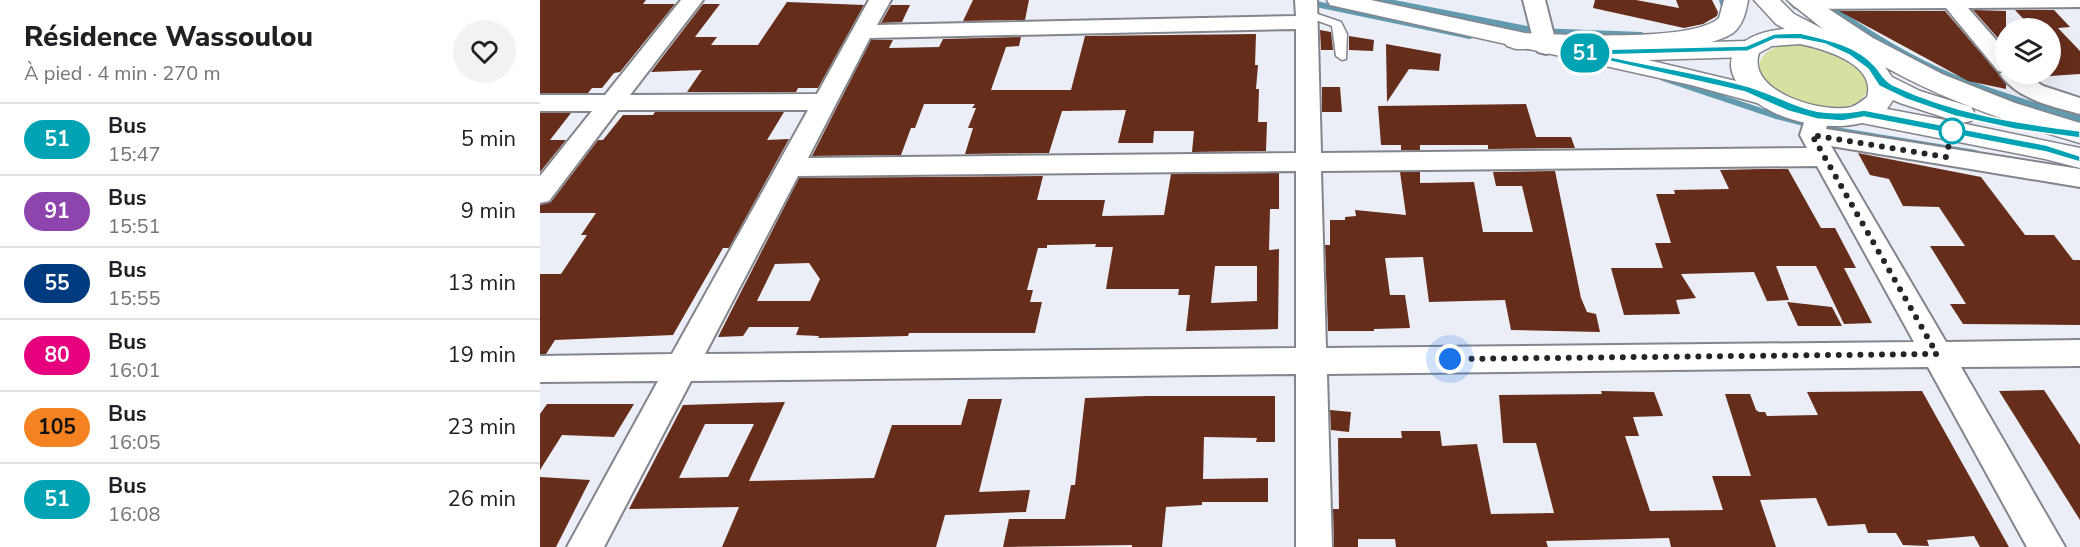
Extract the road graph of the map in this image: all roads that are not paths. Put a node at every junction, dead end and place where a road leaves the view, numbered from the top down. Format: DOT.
graph roads {
  1 [pos="692,0"];
  2 [pos="880,0"];
  3 [pos="1339,0"];
  4 [pos="1534,0"];
  5 [pos="1736,0"];
  6 [pos="1744,0"];
  7 [pos="1766,0"];
  8 [pos="1800,1"];
  9 [pos="1950,1"];
  10 [pos="2080,1"];
  11 [pos="1306,12"];
  12 [pos="863,32"];
  13 [pos="1828,42"];
  14 [pos="1545,44"];
  15 [pos="1751,46"];
  16 [pos="1578,53"];
  17 [pos="1995,53"];
  18 [pos="1342,56"];
  19 [pos="1882,83"];
  20 [pos="2021,84"];
  21 [pos="1768,97"];
  22 [pos="825,102"];
  23 [pos="540,103"];
  24 [pos="611,103"];
  25 [pos="2080,106"];
  26 [pos="1864,114"];
  27 [pos="1818,136"];
  28 [pos="2080,153"];
  29 [pos="1308,161"];
  30 [pos="790,166"];
  31 [pos="540,194"];
  32 [pos="2080,353"];
  33 [pos="1937,354"];
  34 [pos="1311,360"];
  35 [pos="540,369"];
  36 [pos="681,369"];
  37 [pos="585,547"];
  38 [pos="1314,547"];
  39 [pos="2047,547"];
  1 -- 24 [label="street"];
  2 -- 12 [label="street"];
  3 -- 14 [label="main road"];
  4 -- 14 [label="street"];
  5 -- 14 [label="main road"];
  6 -- 15 [label="main road"];
  7 -- 13 [label="main road"];
  8 -- 9 [label="street"];
  8 -- 28 [label="main road"];
  9 -- 10 [label="street"];
  9 -- 17 [label="street"];
  11 -- 12 [label="street"];
  11 -- 18 [label="lane"];
  11 -- 29 [label="street"];
  12 -- 22 [label="street"];
  13 -- 15 [label="main road"];
  13 -- 19 [label="main road"];
  14 -- 16 [label="main road"];
  15 -- 16 [label="main road"];
  15 -- 21 [label="main road"];
  16 -- 21 [label="main road"];
  19 -- 26 [label="main road"];
  19 -- 28 [label="main road"];
  20 -- 25 [label="street"];
  21 -- 27 [label="main road"];
  22 -- 24 [label="street"];
  22 -- 30 [label="street"];
  23 -- 24 [label="street"];
  24 -- 31 [label="street"];
  26 -- 27 [label="main road"];
  26 -- 28 [label="main road"];
  27 -- 28 [label="street"];
  27 -- 29 [label="street"];
  27 -- 33 [label="street"];
  29 -- 30 [label="street"];
  29 -- 34 [label="street"];
  30 -- 36 [label="street"];
  32 -- 33 [label="street"];
  33 -- 34 [label="street"];
  33 -- 39 [label="street"];
  34 -- 36 [label="street"];
  34 -- 38 [label="street"];
  35 -- 36 [label="street"];
  36 -- 37 [label="street"];
}
